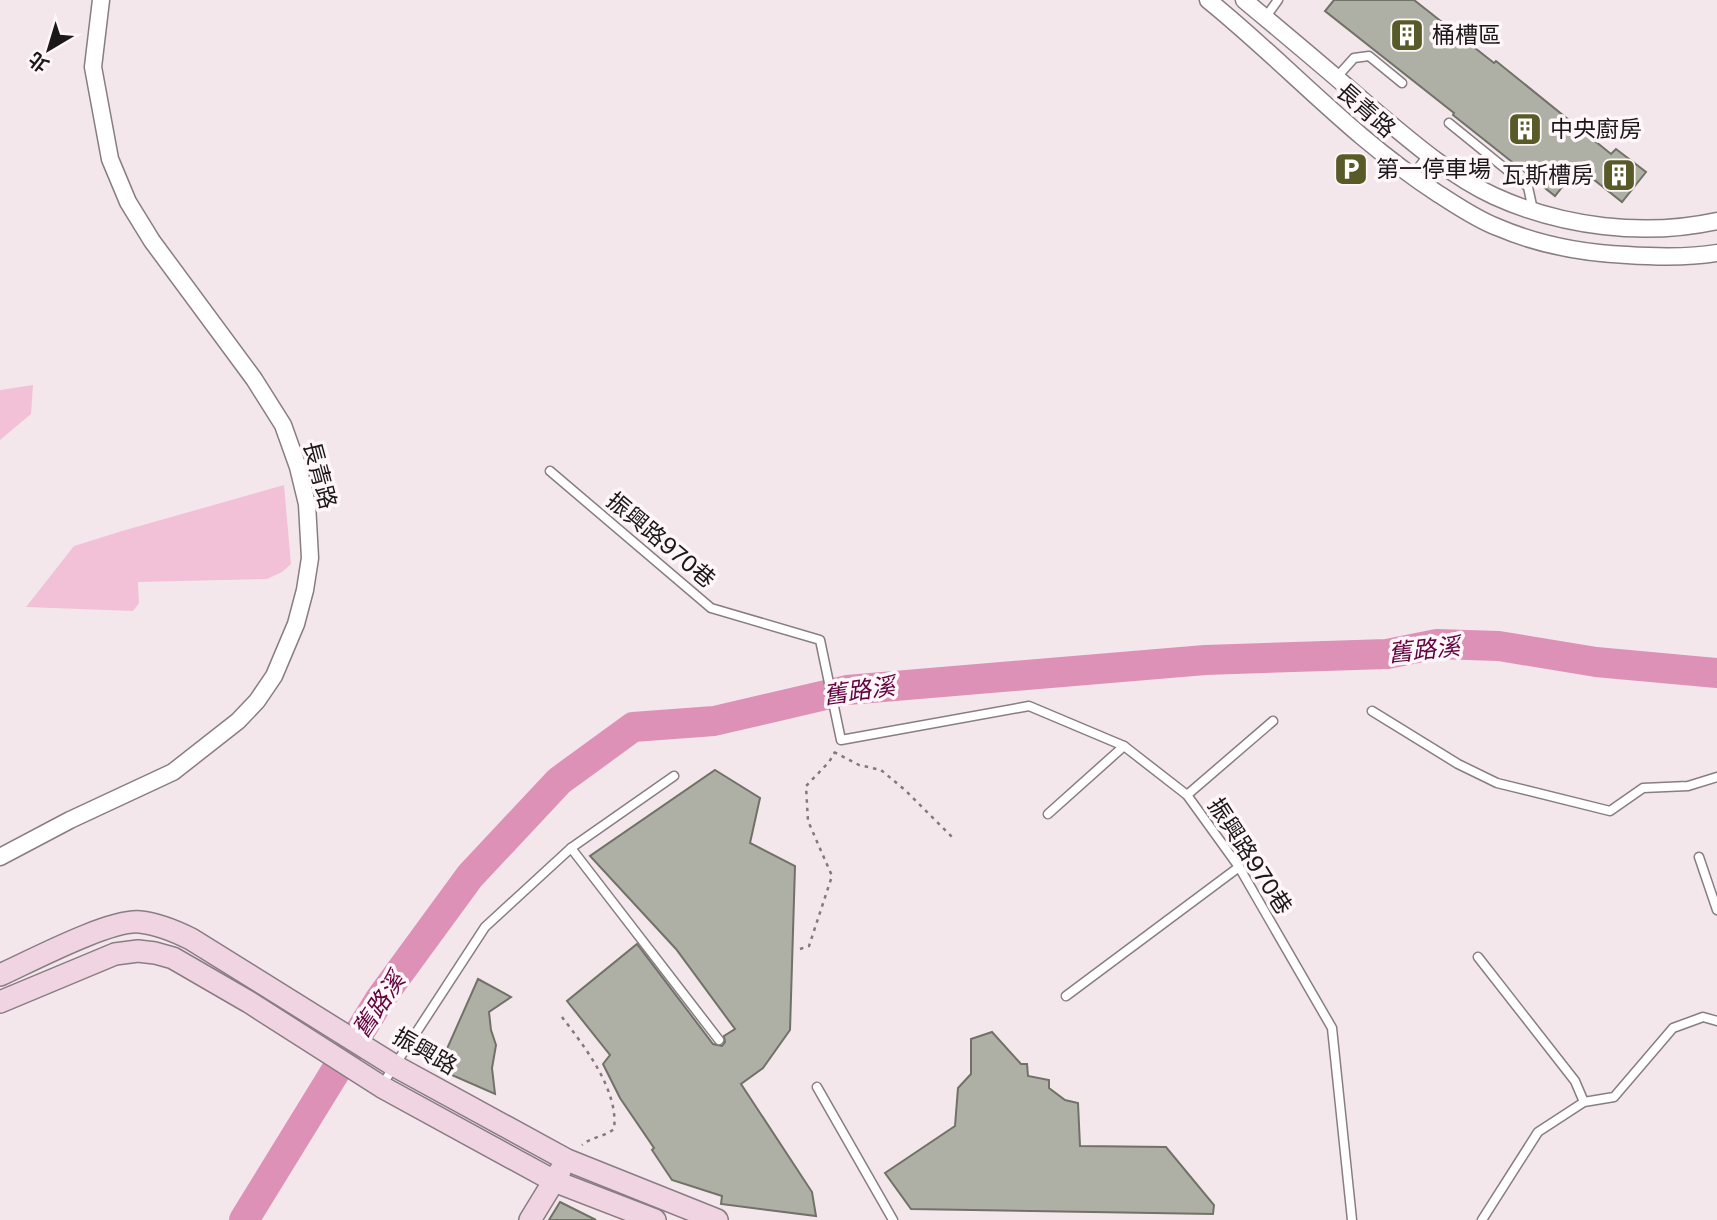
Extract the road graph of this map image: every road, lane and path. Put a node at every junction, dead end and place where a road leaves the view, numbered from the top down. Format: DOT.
graph roads {
  1 [pos="101,0"];
  2 [pos="1208,0"];
  3 [pos="1244,0"];
  4 [pos="1278,0"];
  5 [pos="1265,18"];
  6 [pos="1336,78"];
  7 [pos="1402,83"];
  8 [pos="1450,123"];
  9 [pos="1429,154"];
  10 [pos="1412,176"];
  11 [pos="1533,210"];
  12 [pos="1717,221"];
  13 [pos="1717,253"];
  14 [pos="550,471"];
  15 [pos="1372,711"];
  16 [pos="1273,721"];
  17 [pos="841,740"];
  18 [pos="1124,746"];
  19 [pos="834,752"];
  20 [pos="674,776"];
  21 [pos="1717,777"];
  22 [pos="1187,795"];
  23 [pos="1048,814"];
  24 [pos="953,838"];
  25 [pos="571,848"];
  26 [pos="0,857"];
  27 [pos="1699,858"];
  28 [pos="1240,867"];
  29 [pos="1717,910"];
  30 [pos="800,949"];
  31 [pos="1478,957"];
  32 [pos="0,975"];
  33 [pos="1066,996"];
  34 [pos="0,1002"];
  35 [pos="562,1017"];
  36 [pos="1717,1021"];
  37 [pos="719,1040"];
  38 [pos="395,1066"];
  39 [pos="382,1087"];
  40 [pos="817,1087"];
  41 [pos="1584,1102"];
  42 [pos="567,1160"];
  43 [pos="554,1181"];
  44 [pos="530,1220"];
  45 [pos="655,1220"];
  46 [pos="717,1220"];
  47 [pos="893,1220"];
  48 [pos="1352,1220"];
  49 [pos="1482,1220"];
  1 -- 26 [label="street, 長青路"];
  2 -- 10 [label="street, 長青路"];
  3 -- 5 [label="street, 長青路"];
  4 -- 5 [label="lane"];
  5 -- 6 [label="street, 長青路"];
  6 -- 7 [label="lane"];
  6 -- 9 [label="street, 長青路"];
  8 -- 11 [label="lane"];
  9 -- 10 [label="lane"];
  9 -- 11 [label="street, 長青路"];
  10 -- 13 [label="street, 長青路"];
  11 -- 12 [label="street, 長青路"];
  14 -- 17 [label="lane, 振興路970巷"];
  15 -- 21 [label="lane"];
  16 -- 22 [label="lane"];
  17 -- 18 [label="lane, 振興路970巷"];
  17 -- 19 [label="path"];
  18 -- 22 [label="lane, 振興路970巷"];
  18 -- 23 [label="lane"];
  19 -- 24 [label="path"];
  19 -- 30 [label="path"];
  20 -- 25 [label="lane"];
  22 -- 28 [label="lane, 振興路970巷"];
  25 -- 37 [label="lane"];
  25 -- 38 [label="lane"];
  27 -- 29 [label="lane"];
  28 -- 33 [label="lane"];
  28 -- 48 [label="lane, 振興路970巷"];
  31 -- 41 [label="lane"];
  32 -- 38 [label="street, 振興路"];
  34 -- 39 [label="street"];
  35 -- 42 [label="path"];
  36 -- 41 [label="lane"];
  38 -- 39 [label="lane"];
  38 -- 42 [label="street, 振興路"];
  39 -- 43 [label="street"];
  40 -- 47 [label="lane"];
  41 -- 49 [label="lane"];
  42 -- 43 [label="street"];
  42 -- 46 [label="street, 振興路"];
  43 -- 44 [label="street"];
  43 -- 45 [label="street"];
}
